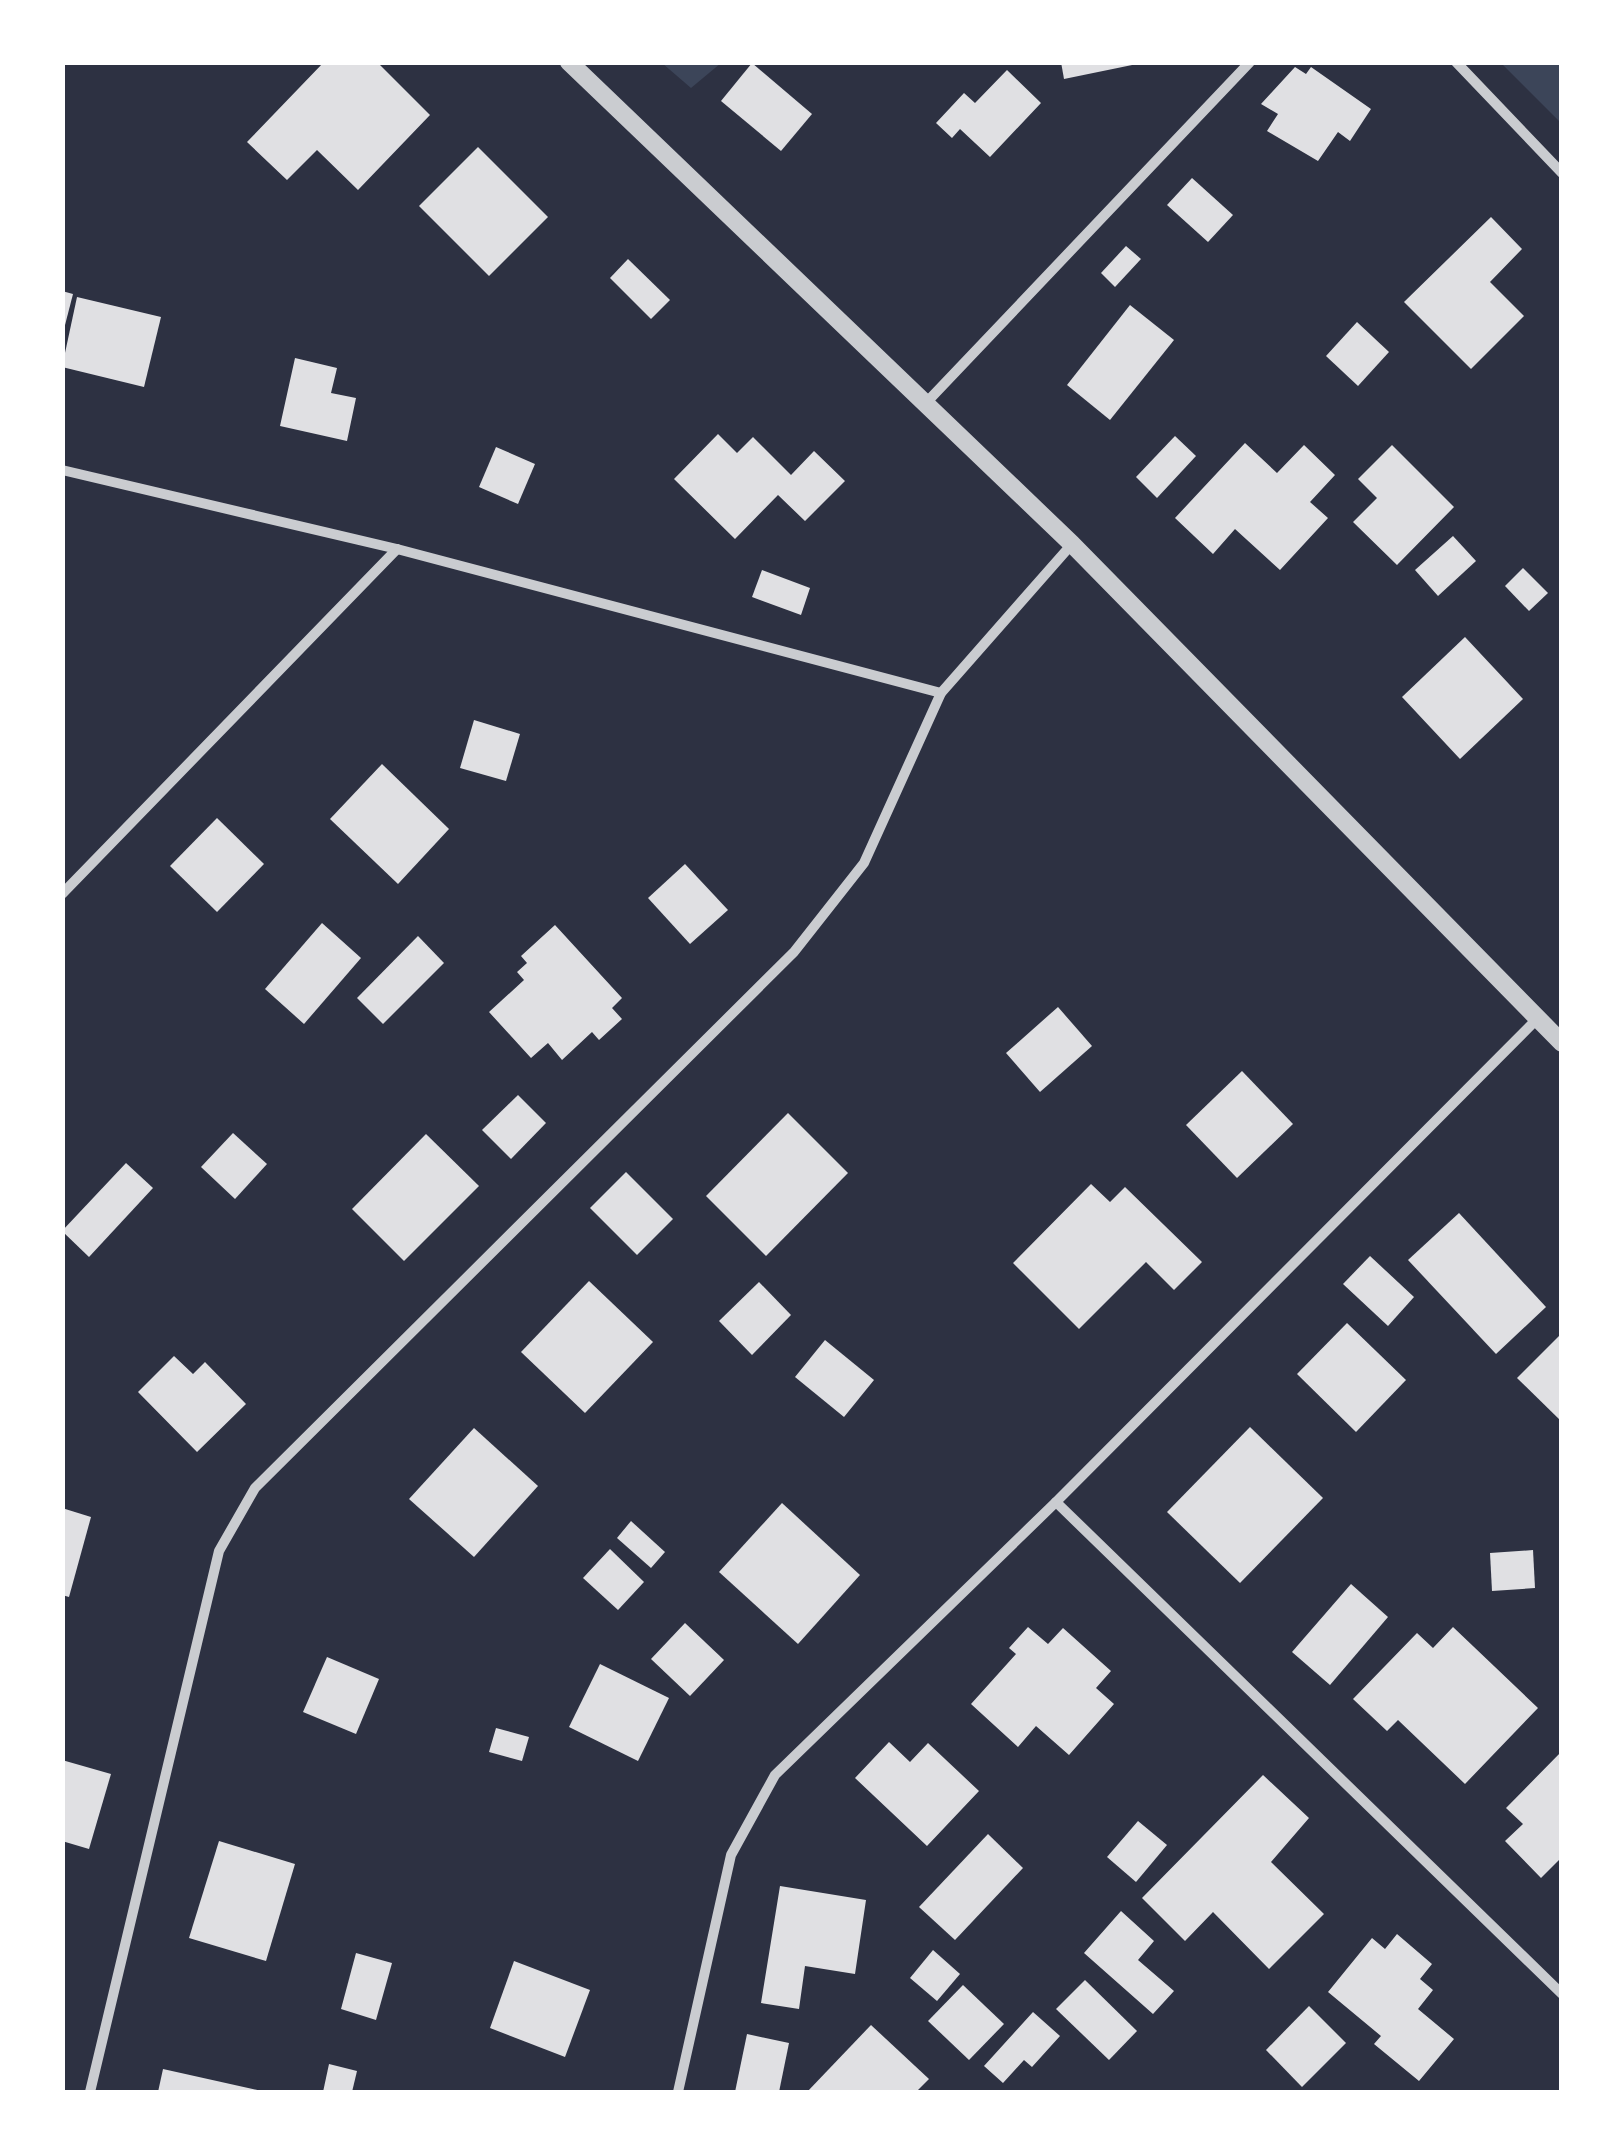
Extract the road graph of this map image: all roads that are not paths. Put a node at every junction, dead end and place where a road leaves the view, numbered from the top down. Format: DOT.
graph roads {
  1 [pos="570,62"];
  2 [pos="1250,62"];
  3 [pos="1456,62"];
  4 [pos="1562,173"];
  5 [pos="925,404"];
  6 [pos="62,470"];
  7 [pos="1072,544"];
  8 [pos="397,550"];
  9 [pos="941,694"];
  10 [pos="62,894"];
  11 [pos="1537,1019"];
  12 [pos="1562,1043"];
  13 [pos="1056,1502"];
  14 [pos="1562,1994"];
  15 [pos="90,2092"];
  16 [pos="678,2092"];
  1 -- 5 [label="street"];
  2 -- 5 [label="street"];
  3 -- 4 [label="street"];
  5 -- 7 [label="street"];
  6 -- 8 [label="street"];
  7 -- 9 [label="street"];
  7 -- 11 [label="street"];
  8 -- 9 [label="street"];
  8 -- 10 [label="street"];
  9 -- 15 [label="street"];
  11 -- 12 [label="street"];
  11 -- 13 [label="street"];
  13 -- 14 [label="street"];
  13 -- 16 [label="street"];
}
